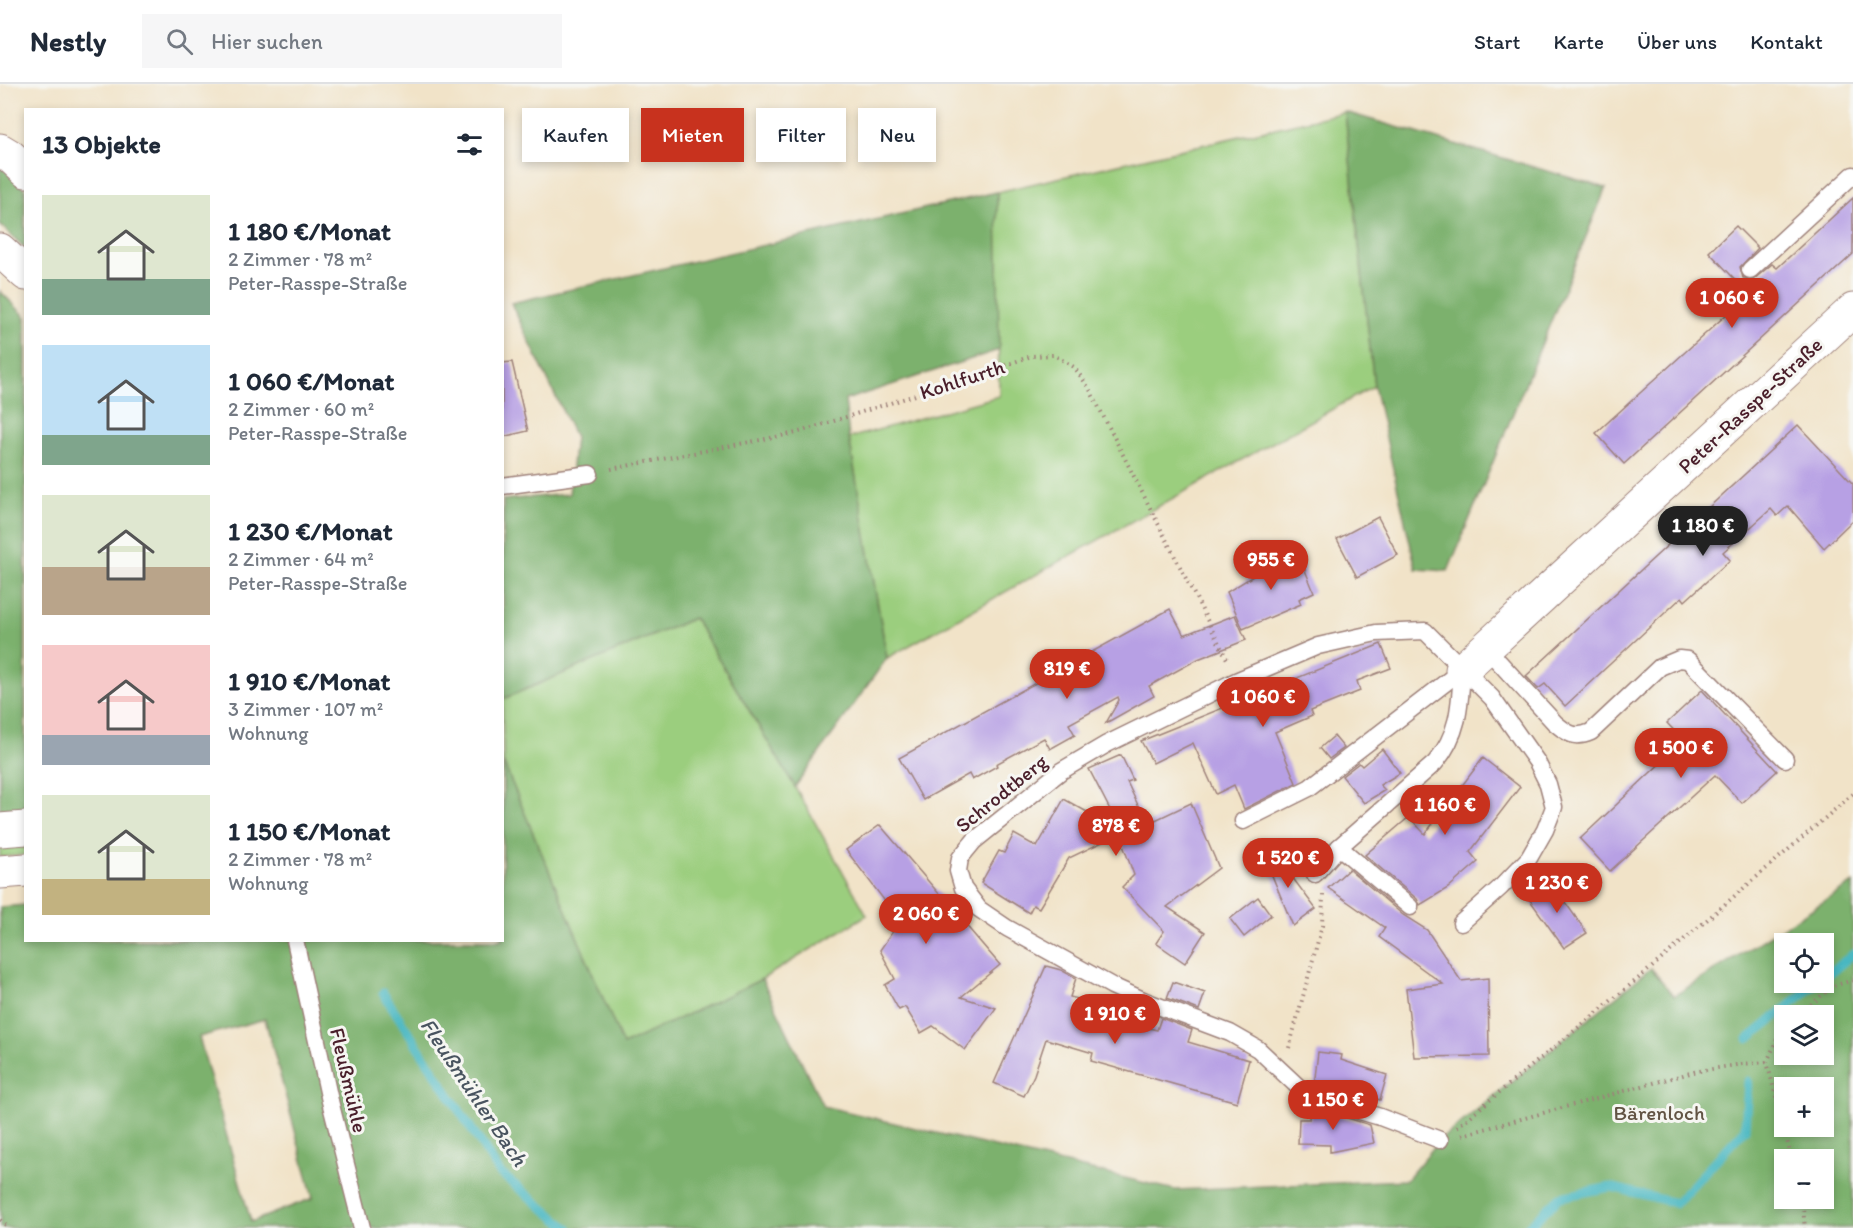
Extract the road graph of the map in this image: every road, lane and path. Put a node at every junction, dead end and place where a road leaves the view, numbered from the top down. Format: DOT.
graph roads {
  1 [pos="0,150"];
  2 [pos="24,169"];
  3 [pos="1853,175"];
  4 [pos="0,250"];
  5 [pos="1750,270"];
  6 [pos="24,272"];
  7 [pos="1853,310"];
  8 [pos="590,474"];
  9 [pos="504,486"];
  10 [pos="1486,648"];
  11 [pos="1462,670"];
  12 [pos="1238,680"];
  13 [pos="1785,759"];
  14 [pos="1853,794"];
  15 [pos="1243,821"];
  16 [pos="24,828"];
  17 [pos="0,830"];
  18 [pos="1340,848"];
  19 [pos="24,870"];
  20 [pos="0,872"];
  21 [pos="1315,874"];
  22 [pos="1410,907"];
  23 [pos="1461,923"];
  24 [pos="295,942"];
  25 [pos="1853,980"];
  26 [pos="1810,1005"];
  27 [pos="1774,1046"];
  28 [pos="1767,1062"];
  29 [pos="1280,1072"];
  30 [pos="1440,1140"];
  31 [pos="1789,1149"];
  32 [pos="1803,1209"];
  33 [pos="0,1220"];
  34 [pos="9,1228"];
  35 [pos="362,1228"];
  36 [pos="1805,1228"];
  1 -- 2 [label="main road"];
  3 -- 5 [label="lane"];
  4 -- 6 [label="main road"];
  7 -- 10 [label="main road, Peter-Rasspe-Straße"];
  8 -- 9 [label="lane"];
  8 -- 12 [label="path, Kohlfurth"];
  10 -- 11 [label="main road, Peter-Rasspe-Straße"];
  10 -- 13 [label="lane"];
  11 -- 12 [label="lane, Schrodtberg"];
  11 -- 15 [label="lane"];
  11 -- 18 [label="lane"];
  11 -- 23 [label="lane, Schrodtberg"];
  12 -- 29 [label="lane, Schrodtberg"];
  14 -- 30 [label="path"];
  16 -- 17 [label="main road"];
  18 -- 21 [label="lane"];
  18 -- 22 [label="lane"];
  19 -- 20 [label="main road"];
  21 -- 29 [label="path"];
  24 -- 35 [label="lane, Fleußmühle"];
  25 -- 26 [label="path"];
  27 -- 28 [label="path"];
  28 -- 30 [label="path"];
  28 -- 31 [label="path"];
  29 -- 30 [label="lane, Schrodtberg"];
  32 -- 36 [label="path"];
  33 -- 34 [label="path"];
}
